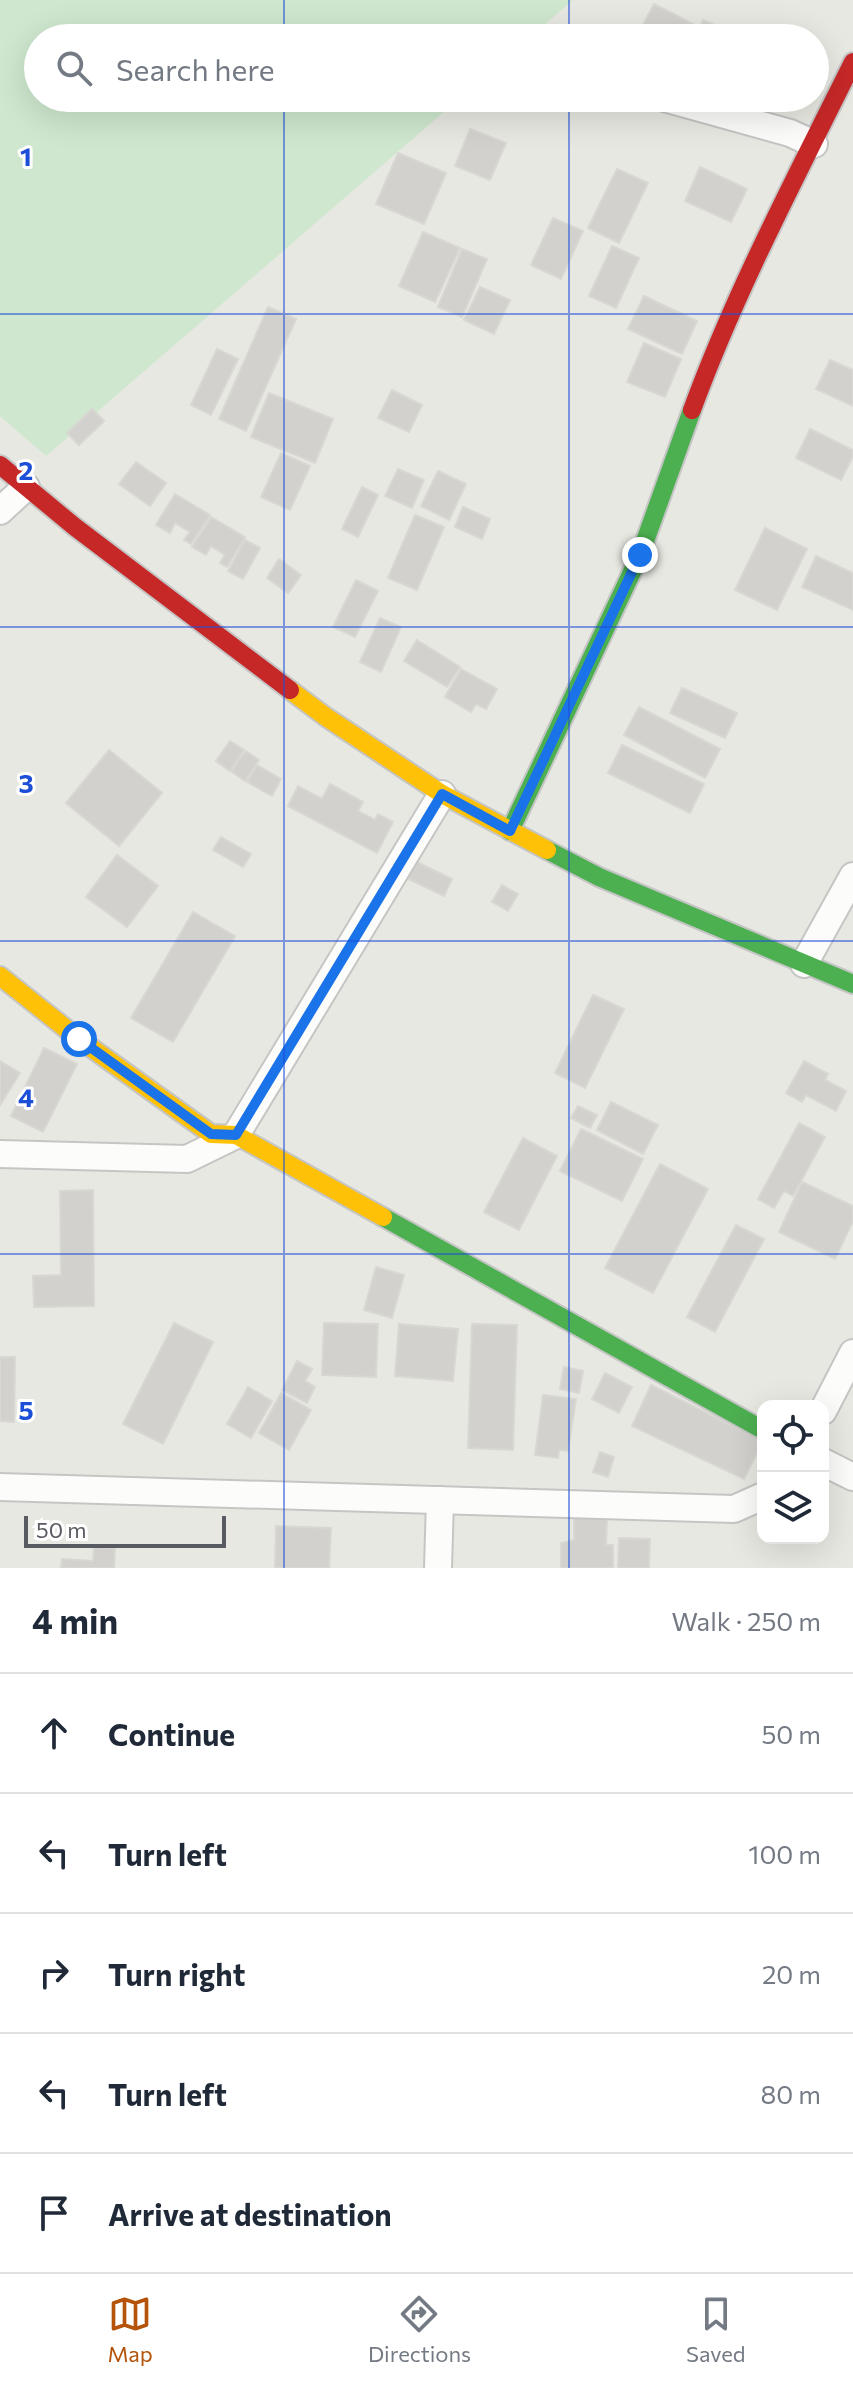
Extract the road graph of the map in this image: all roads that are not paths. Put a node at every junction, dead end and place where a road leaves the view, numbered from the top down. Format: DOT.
graph roads {
  1 [pos="853,62"];
  2 [pos="714,112"];
  3 [pos="814,144"];
  4 [pos="0,465"];
  5 [pos="26,487"];
  6 [pos="0,511"];
  7 [pos="442,794"];
  8 [pos="510,831"];
  9 [pos="853,876"];
  10 [pos="804,964"];
  11 [pos="0,976"];
  12 [pos="853,984"];
  13 [pos="236,1135"];
  14 [pos="0,1154"];
  15 [pos="853,1353"];
  16 [pos="829,1400"];
  17 [pos="757,1427"];
  18 [pos="829,1465"];
  19 [pos="853,1477"];
  20 [pos="0,1487"];
  21 [pos="757,1499"];
  22 [pos="440,1500"];
  23 [pos="438,1568"];
  1 -- 3 [label="street"];
  2 -- 3 [label="street"];
  3 -- 8 [label="street"];
  4 -- 5 [label="street"];
  5 -- 6 [label="street"];
  5 -- 7 [label="street"];
  7 -- 8 [label="street"];
  7 -- 13 [label="street"];
  8 -- 10 [label="street"];
  9 -- 10 [label="street"];
  10 -- 12 [label="street"];
  11 -- 13 [label="street"];
  13 -- 14 [label="street"];
  13 -- 17 [label="street"];
  15 -- 16 [label="street"];
  18 -- 19 [label="street"];
  20 -- 22 [label="street"];
  21 -- 22 [label="street"];
  22 -- 23 [label="street"];
}
